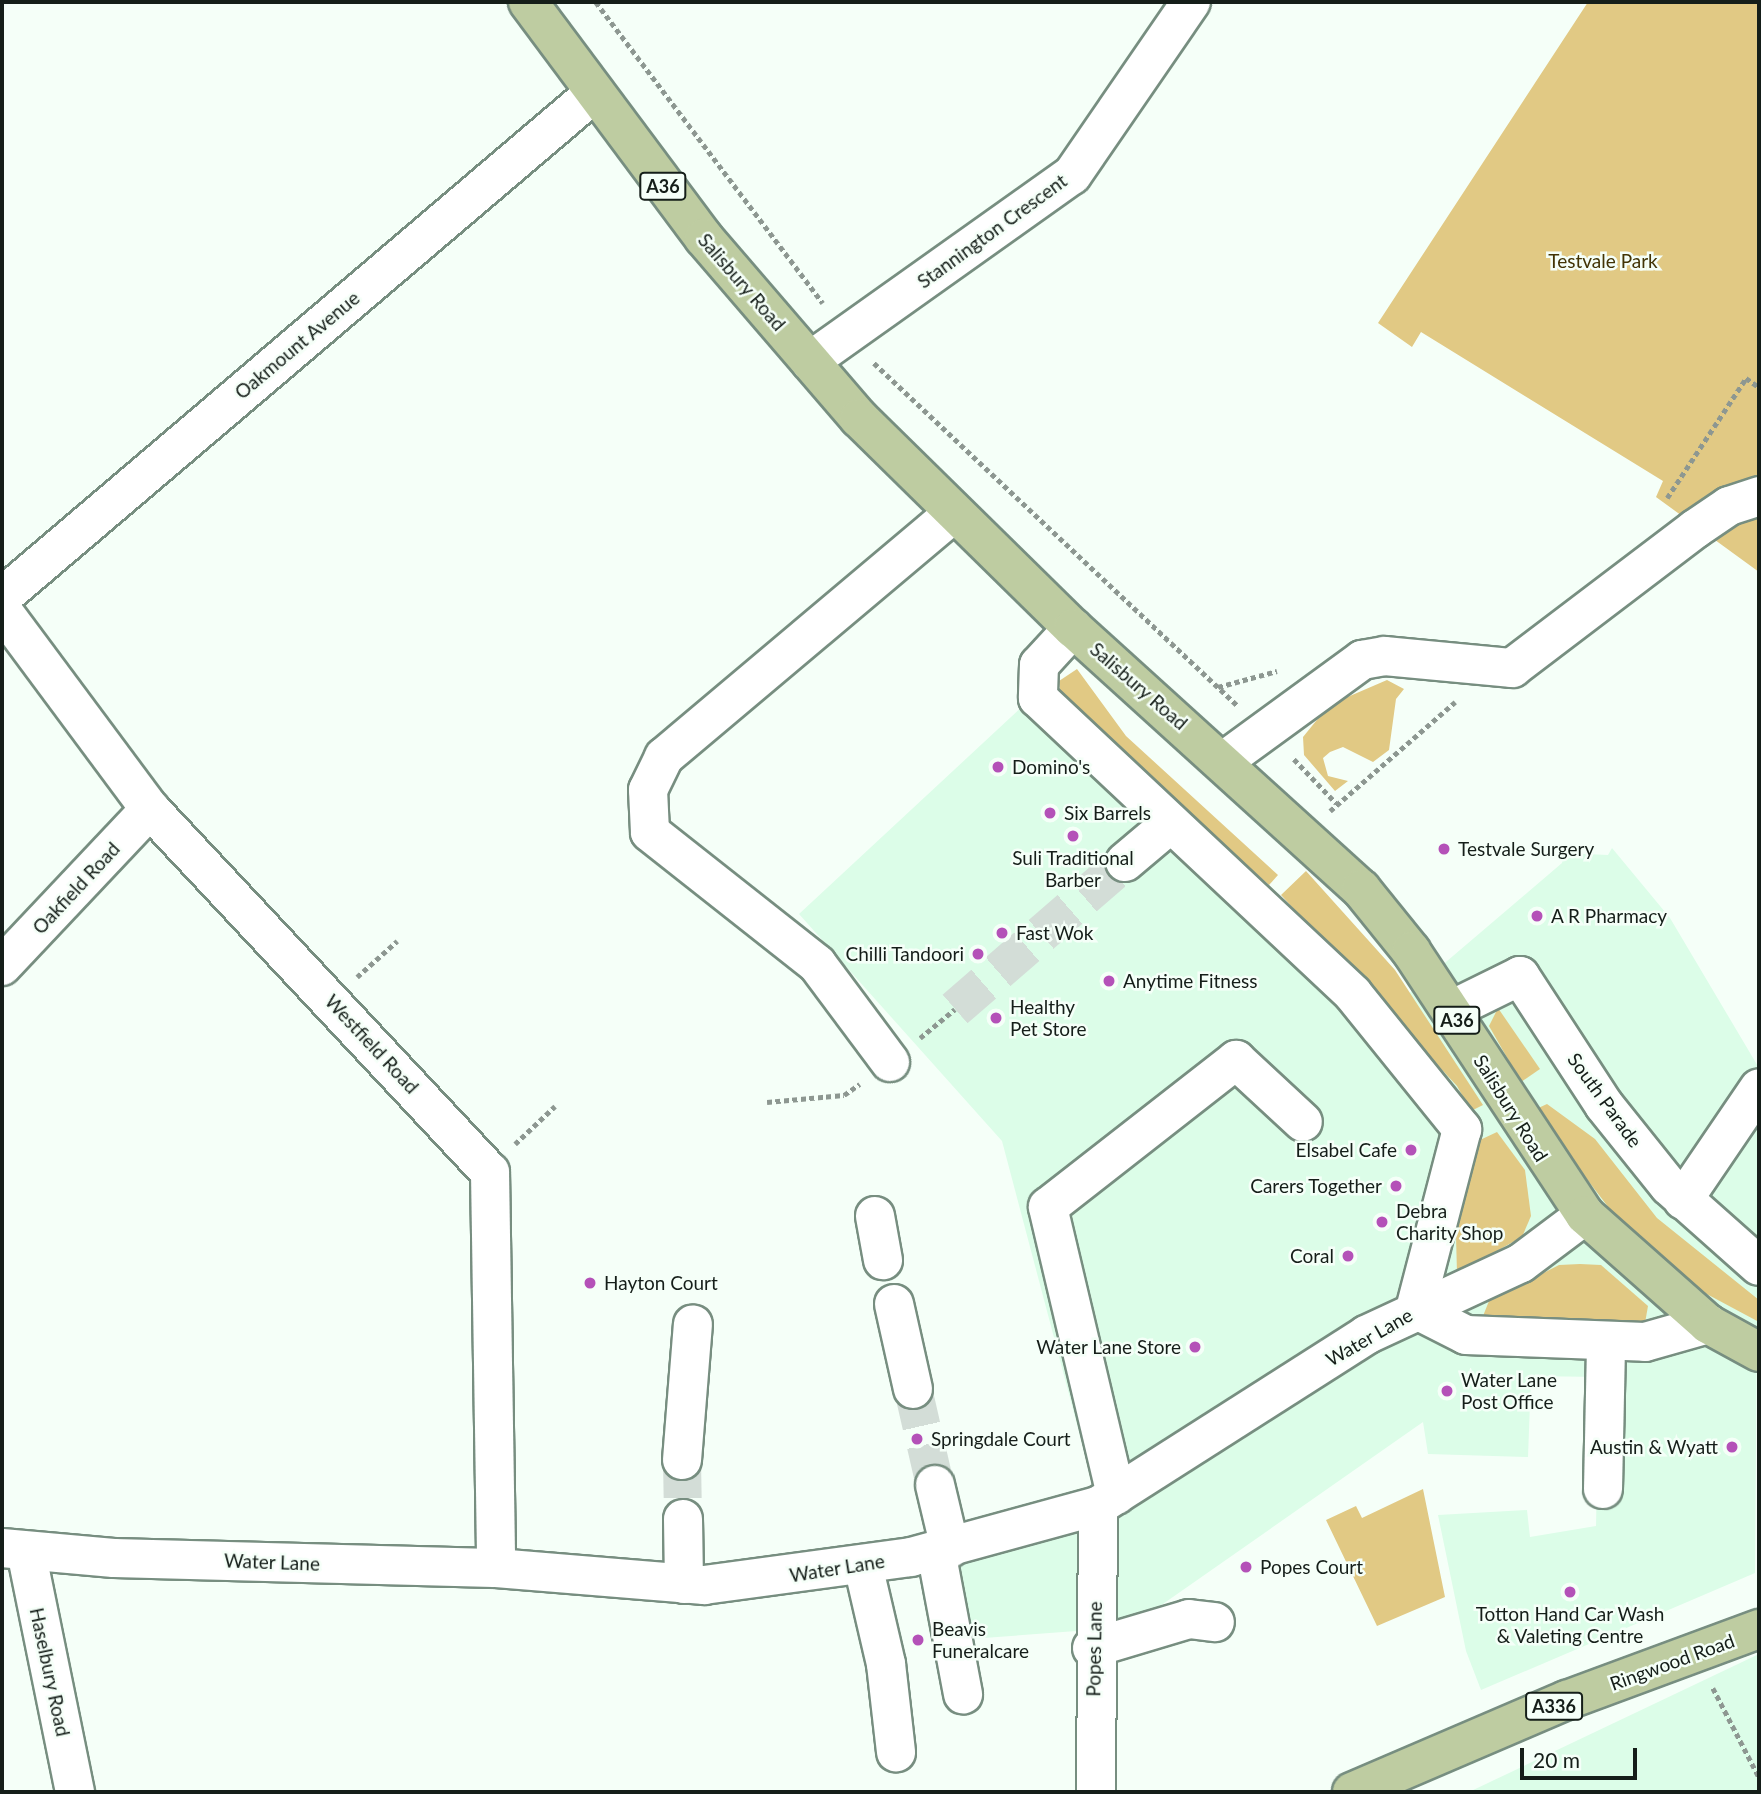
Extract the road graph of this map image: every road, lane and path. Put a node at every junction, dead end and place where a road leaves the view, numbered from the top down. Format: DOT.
graph roads {
  1 [pos="528,2"];
  2 [pos="596,2"];
  3 [pos="1191,2"];
  4 [pos="593,94"];
  5 [pos="849,333"];
  6 [pos="810,361"];
  7 [pos="1759,387"];
  8 [pos="1759,496"];
  9 [pos="954,513"];
  10 [pos="1695,529"];
  11 [pos="2,597"];
  12 [pos="2,610"];
  13 [pos="1073,628"];
  14 [pos="1512,668"];
  15 [pos="1285,669"];
  16 [pos="1217,687"];
  17 [pos="1264,732"];
  18 [pos="1225,760"];
  19 [pos="1336,803"];
  20 [pos="150,809"];
  21 [pos="1170,824"];
  22 [pos="1311,838"];
  23 [pos="1125,862"];
  24 [pos="397,941"];
  25 [pos="2,966"];
  26 [pos="331,1001"];
  27 [pos="1451,1010"];
  28 [pos="890,1062"];
  29 [pos="1759,1088"];
  30 [pos="767,1102"];
  31 [pos="555,1106"];
  32 [pos="1303,1122"];
  33 [pos="490,1172"];
  34 [pos="1683,1199"];
  35 [pos="1585,1215"];
  36 [pos="875,1216"];
  37 [pos="883,1260"];
  38 [pos="1759,1266"];
  39 [pos="894,1304"];
  40 [pos="1415,1309"];
  41 [pos="693,1324"];
  42 [pos="1707,1324"];
  43 [pos="1605,1342"];
  44 [pos="1759,1352"];
  45 [pos="913,1389"];
  46 [pos="682,1460"];
  47 [pos="935,1485"];
  48 [pos="1603,1489"];
  49 [pos="1107,1501"];
  50 [pos="683,1520"];
  51 [pos="14,1550"];
  52 [pos="943,1550"];
  53 [pos="863,1565"];
  54 [pos="496,1568"];
  55 [pos="684,1584"];
  56 [pos="1215,1622"];
  57 [pos="1759,1629"];
  58 [pos="1092,1648"];
  59 [pos="1695,1653"];
  60 [pos="963,1694"];
  61 [pos="896,1752"];
  62 [pos="1759,1777"];
  63 [pos="75,1792"];
  64 [pos="1096,1792"];
  65 [pos="1352,1792"];
  1 -- 4 [label="main road, Salisbury Road / A36"];
  2 -- 5 [label="path"];
  3 -- 5 [label="street, Stannington Crescent"];
  4 -- 6 [label="main road, Salisbury Road / A36"];
  4 -- 11 [label="street, Oakmount Avenue"];
  5 -- 6 [label="street, Stannington Crescent"];
  5 -- 16 [label="path"];
  6 -- 9 [label="main road, Salisbury Road / A36"];
  7 -- 10 [label="path"];
  8 -- 10 [label="street"];
  9 -- 13 [label="main road, Salisbury Road / A36"];
  9 -- 28 [label="street"];
  10 -- 14 [label="street"];
  12 -- 20 [label="street, Westfield Road"];
  13 -- 18 [label="main road, Salisbury Road / A36"];
  13 -- 21 [label="street"];
  14 -- 17 [label="street"];
  14 -- 19 [label="path"];
  15 -- 16 [label="path"];
  16 -- 17 [label="path"];
  17 -- 18 [label="street"];
  17 -- 19 [label="path"];
  18 -- 22 [label="main road, Salisbury Road / A36"];
  19 -- 22 [label="path"];
  20 -- 25 [label="street, Oakfield Road"];
  20 -- 26 [label="street, Westfield Road"];
  21 -- 23 [label="street"];
  21 -- 40 [label="street"];
  22 -- 27 [label="main road, Salisbury Road / A36"];
  24 -- 26 [label="path"];
  26 -- 33 [label="street, Westfield Road"];
  27 -- 34 [label="street, South Parade"];
  27 -- 35 [label="main road, Salisbury Road / A36"];
  28 -- 30 [label="path"];
  29 -- 34 [label="street"];
  31 -- 33 [label="path"];
  32 -- 49 [label="street, Popes Lane"];
  33 -- 54 [label="street"];
  34 -- 38 [label="street, South Parade"];
  35 -- 40 [label="street, Water Lane"];
  35 -- 42 [label="main road, Salisbury Road / A36"];
  36 -- 37 [label="street"];
  39 -- 45 [label="street"];
  40 -- 43 [label="street"];
  40 -- 49 [label="street, Water Lane"];
  41 -- 46 [label="street"];
  42 -- 43 [label="street"];
  42 -- 44 [label="main road, Salisbury Road / A36"];
  43 -- 48 [label="street"];
  47 -- 52 [label="street"];
  49 -- 52 [label="street, Water Lane"];
  49 -- 58 [label="street, Popes Lane"];
  50 -- 55 [label="street"];
  51 -- 54 [label="street, Water Lane"];
  51 -- 63 [label="street, Haselbury Road"];
  52 -- 53 [label="street, Water Lane"];
  52 -- 60 [label="street"];
  53 -- 55 [label="street, Water Lane"];
  53 -- 61 [label="street"];
  54 -- 55 [label="street, Water Lane"];
  56 -- 58 [label="street"];
  57 -- 59 [label="main road, Ringwood Road / A336"];
  58 -- 64 [label="street, Popes Lane"];
  59 -- 62 [label="path"];
  59 -- 65 [label="main road, Ringwood Road / A336"];
}
